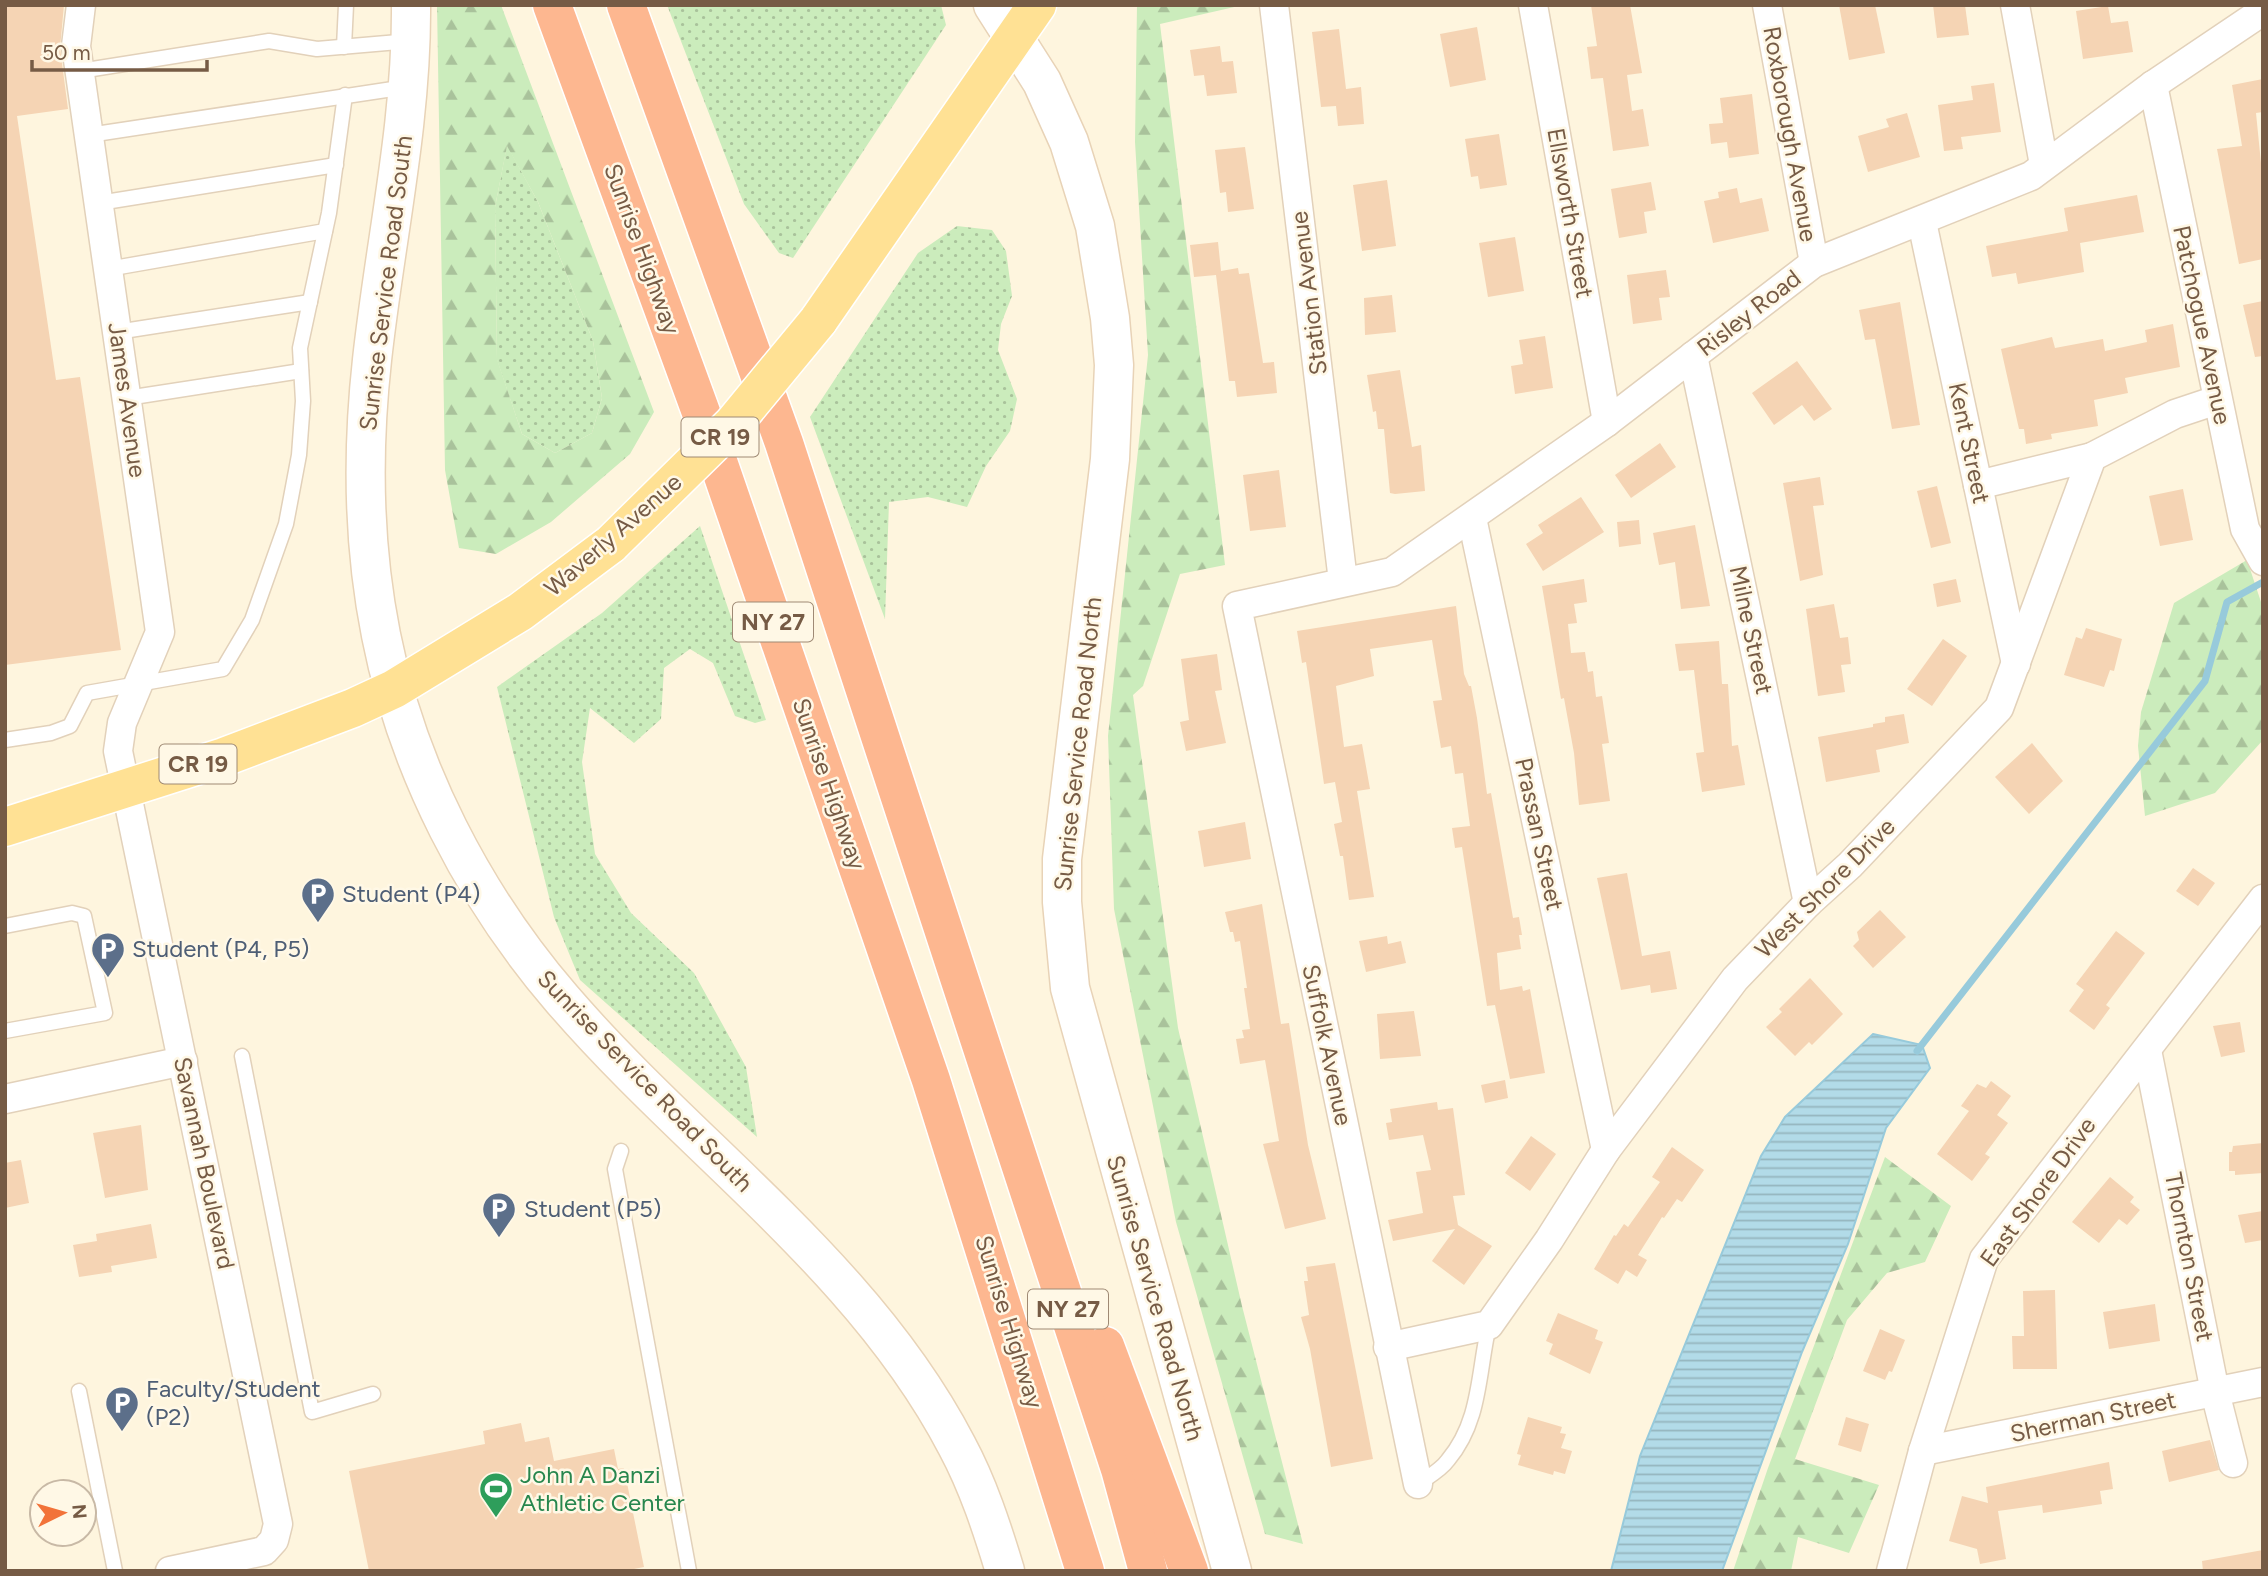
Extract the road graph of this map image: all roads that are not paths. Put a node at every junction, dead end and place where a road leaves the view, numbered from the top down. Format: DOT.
graph roads {
  1 [pos="81,5"];
  2 [pos="346,5"];
  3 [pos="552,5"];
  4 [pos="626,5"];
  5 [pos="993,5"];
  6 [pos="1037,5"];
  7 [pos="1274,5"];
  8 [pos="1533,5"];
  9 [pos="1767,5"];
  10 [pos="2015,5"];
  11 [pos="2263,11"];
  12 [pos="411,23"];
  13 [pos="1015,38"];
  14 [pos="344,47"];
  15 [pos="80,71"];
  16 [pos="2154,85"];
  17 [pos="410,87"];
  18 [pos="345,95"];
  19 [pos="89,135"];
  20 [pos="336,165"];
  21 [pos="2044,165"];
  22 [pos="99,203"];
  23 [pos="1922,222"];
  24 [pos="325,231"];
  25 [pos="1814,263"];
  26 [pos="108,269"];
  27 [pos="310,302"];
  28 [pos="117,332"];
  29 [pos="1693,356"];
  30 [pos="301,371"];
  31 [pos="127,398"];
  32 [pos="2217,400"];
  33 [pos="1607,422"];
  34 [pos="2092,457"];
  35 [pos="1978,485"];
  36 [pos="1472,518"];
  37 [pos="2263,561"];
  38 [pos="1343,581"];
  39 [pos="1237,606"];
  40 [pos="2016,664"];
  41 [pos="138,684"];
  42 [pos="394,689"];
  43 [pos="5,740"];
  44 [pos="128,786"];
  45 [pos="5,827"];
  46 [pos="2263,899"];
  47 [pos="1808,903"];
  48 [pos="5,926"];
  49 [pos="5,1031"];
  50 [pos="984,1049"];
  51 [pos="2147,1050"];
  52 [pos="242,1056"];
  53 [pos="183,1061"];
  54 [pos="5,1099"];
  55 [pos="1606,1150"];
  56 [pos="621,1151"];
  57 [pos="1489,1325"];
  58 [pos="1388,1347"];
  59 [pos="2263,1382"];
  60 [pos="79,1391"];
  61 [pos="2215,1392"];
  62 [pos="373,1394"];
  63 [pos="1923,1451"];
  64 [pos="2233,1464"];
  65 [pos="1418,1484"];
  66 [pos="978,1490"];
  67 [pos="1084,1569"];
  68 [pos="115,1571"];
  69 [pos="170,1571"];
  70 [pos="689,1571"];
  71 [pos="991,1571"];
  72 [pos="1005,1571"];
  73 [pos="1148,1571"];
  74 [pos="1189,1571"];
  75 [pos="1232,1571"];
  76 [pos="1891,1571"];
  1 -- 15 [label="street, James Avenue"];
  2 -- 14 [label="lane"];
  3 -- 67 [label="highway, Sunrise Highway / NY 27"];
  4 -- 50 [label="highway, NY 27"];
  5 -- 13 [label="main road, Sunrise Service Road North"];
  6 -- 13 [label="main road, Waverly Avenue / CR 19"];
  7 -- 38 [label="street, Station Avenue"];
  8 -- 33 [label="street, Ellsworth Street"];
  9 -- 25 [label="street, Roxborough Avenue"];
  10 -- 21 [label="street"];
  11 -- 16 [label="street, Risley Road"];
  12 -- 14 [label="lane"];
  12 -- 17 [label="main road, Sunrise Service Road South"];
  13 -- 42 [label="main road, Waverly Avenue / CR 19, bridge"];
  13 -- 75 [label="main road, Sunrise Service Road North"];
  14 -- 15 [label="lane"];
  15 -- 19 [label="street, James Avenue"];
  16 -- 21 [label="street, Risley Road"];
  16 -- 32 [label="street, Patchogue Avenue"];
  17 -- 18 [label="lane"];
  17 -- 42 [label="main road, Sunrise Service Road South"];
  18 -- 19 [label="lane"];
  18 -- 20 [label="lane"];
  19 -- 22 [label="street, James Avenue"];
  20 -- 22 [label="lane"];
  20 -- 24 [label="lane"];
  21 -- 23 [label="street, Risley Road"];
  22 -- 26 [label="street, James Avenue"];
  23 -- 25 [label="street, Risley Road"];
  23 -- 35 [label="street, Kent Street"];
  24 -- 26 [label="lane"];
  24 -- 27 [label="lane"];
  25 -- 29 [label="street, Risley Road"];
  26 -- 28 [label="street, James Avenue"];
  27 -- 28 [label="lane"];
  27 -- 30 [label="lane"];
  28 -- 31 [label="street, James Avenue"];
  29 -- 33 [label="street, Risley Road"];
  29 -- 47 [label="street, Milne Street"];
  30 -- 31 [label="lane"];
  30 -- 41 [label="lane"];
  31 -- 41 [label="street, James Avenue"];
  32 -- 34 [label="street"];
  32 -- 37 [label="street, Patchogue Avenue"];
  33 -- 36 [label="street, Risley Road"];
  34 -- 35 [label="street"];
  34 -- 40 [label="street, West Shore Drive"];
  35 -- 40 [label="street, Kent Street"];
  36 -- 38 [label="street, Risley Road"];
  36 -- 55 [label="street, Prassan Street"];
  38 -- 39 [label="street, Risley Road"];
  39 -- 58 [label="street, Suffolk Avenue"];
  40 -- 47 [label="street, West Shore Drive"];
  41 -- 43 [label="lane"];
  41 -- 44 [label="street, James Avenue"];
  42 -- 44 [label="main road, Waverly Avenue / CR 19"];
  42 -- 66 [label="main road, Sunrise Service Road South"];
  44 -- 45 [label="main road, Waverly Avenue / CR 19"];
  44 -- 53 [label="street, Savannah Boulevard"];
  46 -- 51 [label="street, East Shore Drive"];
  47 -- 55 [label="street, West Shore Drive"];
  48 -- 49 [label="lane"];
  50 -- 73 [label="highway, NY 27"];
  50 -- 74 [label="highway"];
  51 -- 61 [label="street, Thornton Street"];
  51 -- 63 [label="street, East Shore Drive"];
  52 -- 62 [label="lane"];
  53 -- 54 [label="street"];
  53 -- 69 [label="street, Savannah Boulevard"];
  55 -- 57 [label="street, West Shore Drive"];
  56 -- 70 [label="lane"];
  57 -- 58 [label="street"];
  57 -- 65 [label="lane"];
  58 -- 65 [label="street, Suffolk Avenue"];
  59 -- 61 [label="street, Sherman Street"];
  60 -- 68 [label="lane"];
  61 -- 63 [label="street, Sherman Street"];
  61 -- 64 [label="street, Thornton Street"];
  63 -- 76 [label="street, East Shore Drive"];
  66 -- 71 [label="main road"];
  66 -- 72 [label="main road, Sunrise Service Road South"];
}
